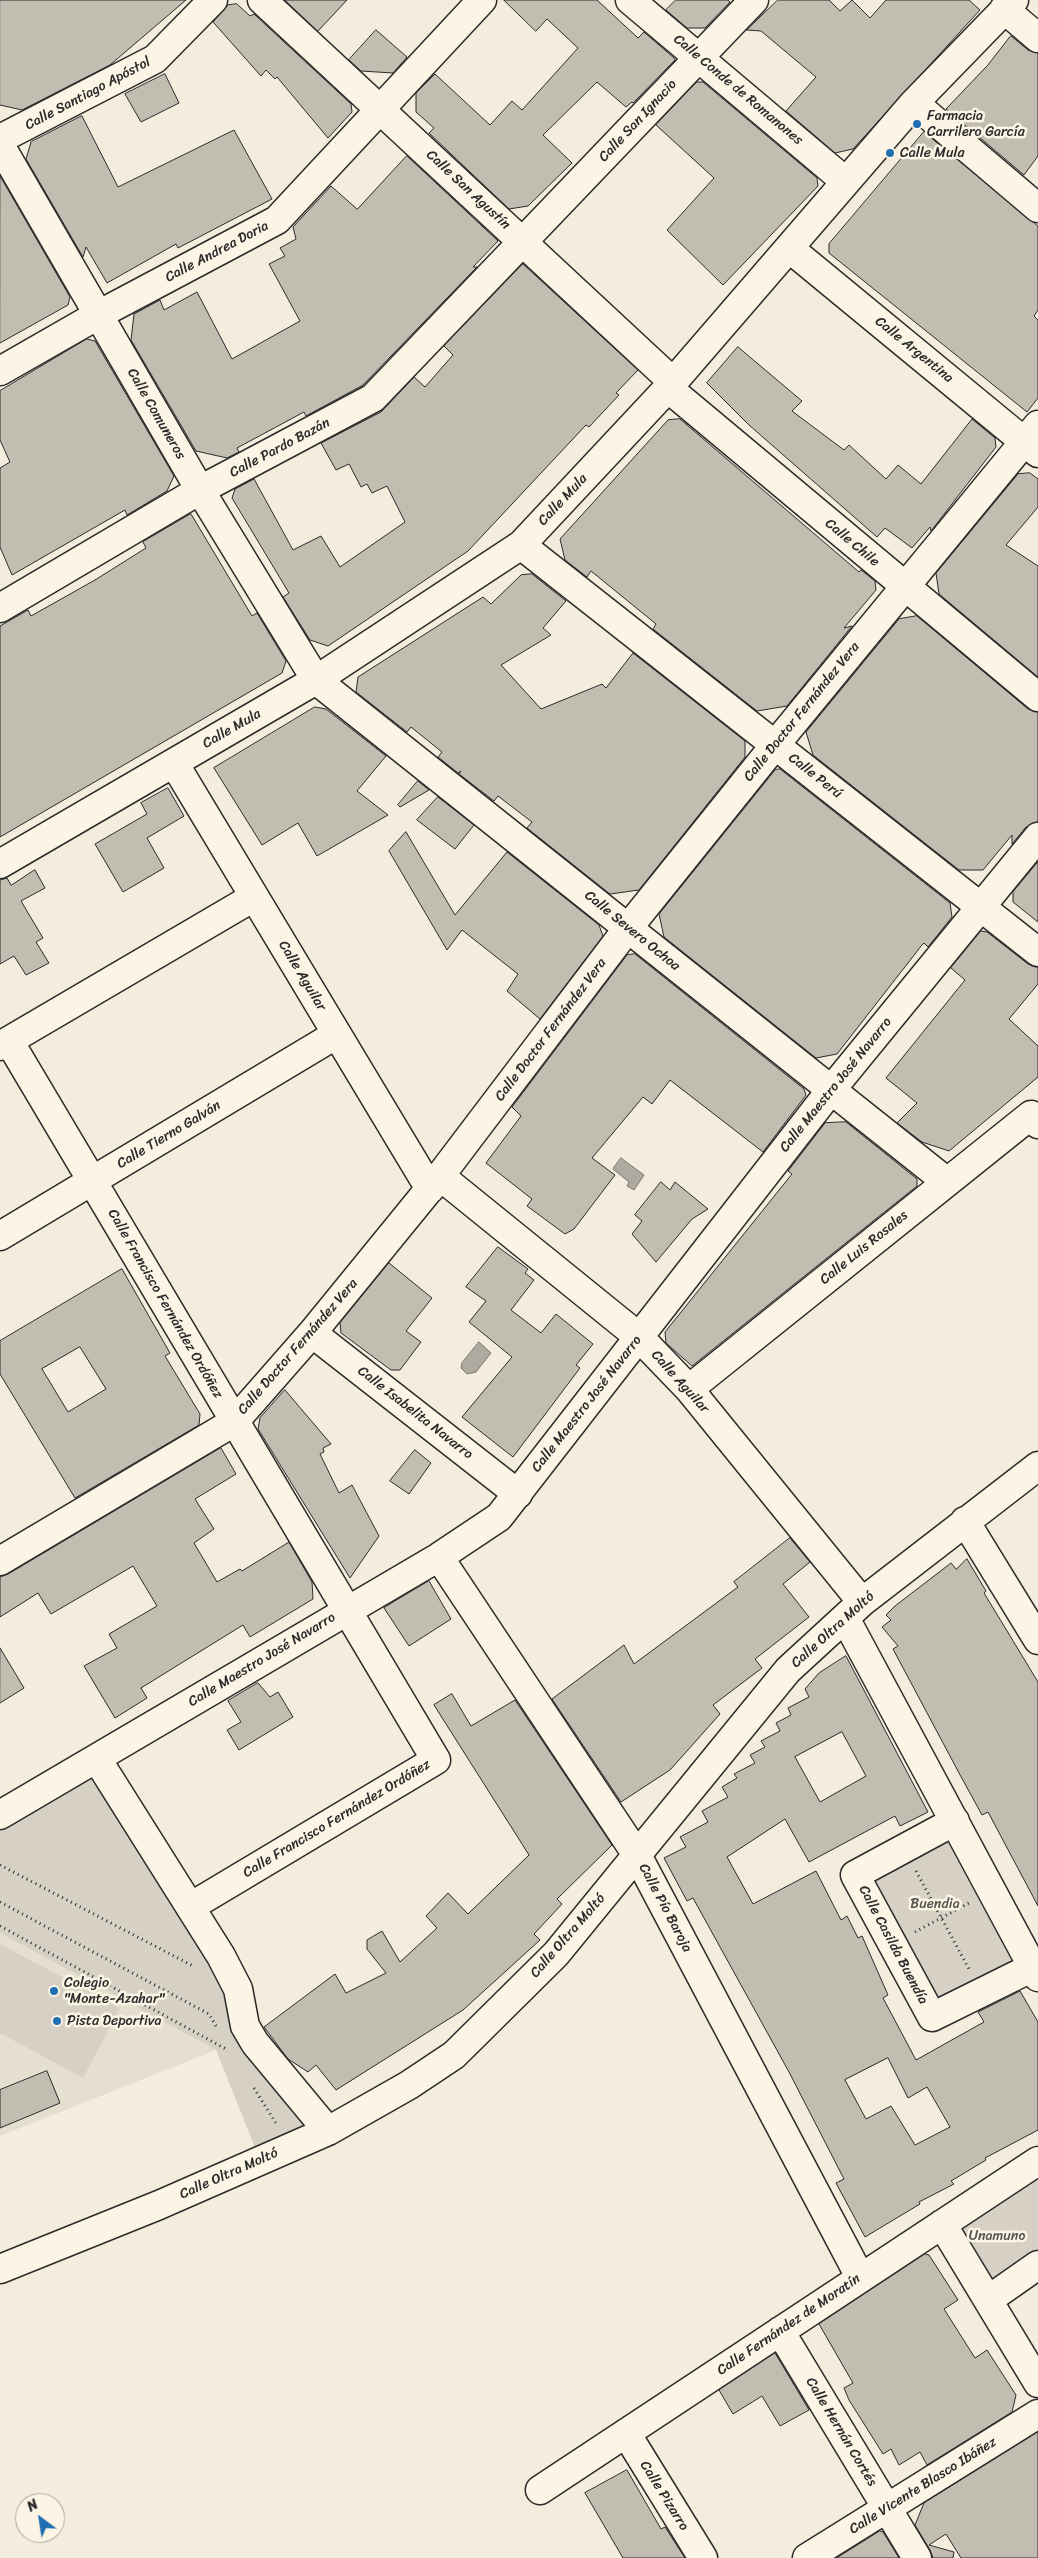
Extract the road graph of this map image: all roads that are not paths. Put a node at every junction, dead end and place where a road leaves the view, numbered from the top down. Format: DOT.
graph roads {
  1 [pos="213,0"];
  2 [pos="262,0"];
  3 [pos="482,0"];
  4 [pos="630,0"];
  5 [pos="754,0"];
  6 [pos="1000,6"];
  7 [pos="1038,38"];
  8 [pos="698,56"];
  9 [pos="914,103"];
  10 [pos="381,110"];
  11 [pos="0,139"];
  12 [pos="0,145"];
  13 [pos="845,181"];
  14 [pos="1038,208"];
  15 [pos="524,243"];
  16 [pos="789,248"];
  17 [pos="98,315"];
  18 [pos="0,371"];
  19 [pos="670,385"];
  20 [pos="1034,440"];
  21 [pos="200,490"];
  22 [pos="521,545"];
  23 [pos="904,588"];
  24 [pos="0,608"];
  25 [pos="316,680"];
  26 [pos="1038,697"];
  27 [pos="775,745"];
  28 [pos="174,763"];
  29 [pos="1038,837"];
  30 [pos="0,864"];
  31 [pos="254,896"];
  32 [pos="981,906"];
  33 [pos="628,928"];
  34 [pos="1038,952"];
  35 [pos="337,1034"];
  36 [pos="5,1043"];
  37 [pos="831,1090"];
  38 [pos="1038,1124"];
  39 [pos="93,1181"];
  40 [pos="435,1182"];
  41 [pos="947,1182"];
  42 [pos="0,1236"];
  43 [pos="312,1333"];
  44 [pos="639,1337"];
  45 [pos="689,1389"];
  46 [pos="234,1422"];
  47 [pos="1038,1466"];
  48 [pos="518,1494"];
  49 [pos="965,1521"];
  50 [pos="439,1557"];
  51 [pos="0,1561"];
  52 [pos="346,1610"];
  53 [pos="853,1610"];
  54 [pos="1034,1625"];
  55 [pos="97,1760"];
  56 [pos="0,1815"];
  57 [pos="955,1821"];
  58 [pos="637,1855"];
  59 [pos="190,1907"];
  60 [pos="1035,1972"];
  61 [pos="328,2131"];
  62 [pos="1038,2161"];
  63 [pos="942,2224"];
  64 [pos="1038,2265"];
  65 [pos="0,2269"];
  66 [pos="860,2277"];
  67 [pos="988,2300"];
  68 [pos="780,2331"];
  69 [pos="1038,2383"];
  70 [pos="1038,2414"];
  71 [pos="626,2433"];
  72 [pos="540,2490"];
  73 [pos="887,2508"];
  74 [pos="703,2558"];
  75 [pos="807,2558"];
  76 [pos="917,2558"];
  1 -- 11 [label="street, Calle Santiago Apóstol"];
  2 -- 10 [label="street, Calle San Agustín"];
  3 -- 10 [label="street, Calle Andrea Doria"];
  4 -- 8 [label="street, Calle Conde de Romanones"];
  5 -- 8 [label="street, Calle San Ignacio"];
  6 -- 7 [label="street"];
  6 -- 9 [label="street, Calle Mula"];
  8 -- 13 [label="street, Calle Conde de Romanones"];
  8 -- 15 [label="street, Calle San Ignacio"];
  9 -- 13 [label="street, Calle Mula"];
  9 -- 14 [label="street"];
  10 -- 15 [label="street, Calle San Agustín"];
  10 -- 17 [label="street, Calle Andrea Doria"];
  12 -- 17 [label="street, Calle Comuneros"];
  13 -- 16 [label="street, Calle Mula"];
  15 -- 19 [label="street, Calle San Agustín"];
  15 -- 21 [label="street, Calle Pardo Bazán"];
  16 -- 19 [label="street, Calle Mula"];
  16 -- 20 [label="street, Calle Argentina"];
  17 -- 18 [label="street, Calle Andrea Doria"];
  17 -- 21 [label="street, Calle Comuneros"];
  19 -- 22 [label="street, Calle Mula"];
  19 -- 23 [label="street, Calle Chile"];
  20 -- 23 [label="street, Calle Doctor Fernández Vera"];
  21 -- 24 [label="street, Calle Pardo Bazán"];
  21 -- 25 [label="street, Calle Comuneros"];
  22 -- 25 [label="street, Calle Mula"];
  22 -- 27 [label="street, Calle Perú"];
  23 -- 26 [label="street, Calle Chile"];
  23 -- 27 [label="street, Calle Doctor Fernández Vera"];
  25 -- 28 [label="street, Calle Mula"];
  25 -- 33 [label="street, Calle Severo Ochoa"];
  27 -- 32 [label="street, Calle Perú"];
  27 -- 33 [label="street, Calle Doctor Fernández Vera"];
  28 -- 30 [label="street, Calle Mula"];
  28 -- 31 [label="street, Calle Aguilar"];
  29 -- 32 [label="street, Calle Maestro José Navarro"];
  31 -- 35 [label="street, Calle Aguilar"];
  31 -- 36 [label="street"];
  32 -- 34 [label="street, Calle Perú"];
  32 -- 37 [label="street, Calle Maestro José Navarro"];
  33 -- 37 [label="street, Calle Severo Ochoa"];
  33 -- 40 [label="street, Calle Doctor Fernández Vera"];
  35 -- 39 [label="street, Calle Tierno Galván"];
  35 -- 40 [label="street, Calle Aguilar"];
  36 -- 39 [label="street, Calle Francisco Fernández Ordóñez"];
  37 -- 41 [label="street, Calle Severo Ochoa"];
  37 -- 44 [label="street, Calle Maestro José Navarro"];
  38 -- 41 [label="street, Calle Luis Rosales"];
  39 -- 42 [label="street, Calle Tierno Galván"];
  39 -- 46 [label="street, Calle Francisco Fernández Ordóñez"];
  40 -- 43 [label="street, Calle Doctor Fernández Vera"];
  40 -- 44 [label="street, Calle Aguilar"];
  41 -- 45 [label="street, Calle Luis Rosales"];
  43 -- 46 [label="street, Calle Doctor Fernández Vera"];
  43 -- 48 [label="street, Calle Isabelita Navarro"];
  44 -- 45 [label="street, Calle Aguilar"];
  44 -- 48 [label="street, Calle Maestro José Navarro"];
  45 -- 53 [label="street, Calle Aguilar"];
  46 -- 51 [label="street, Calle Doctor Fernández Vera"];
  46 -- 52 [label="street, Calle Francisco Fernández Ordóñez"];
  47 -- 49 [label="street, Calle Oltra Moltó"];
  48 -- 50 [label="street, Calle Maestro José Navarro"];
  49 -- 53 [label="street, Calle Oltra Moltó"];
  49 -- 54 [label="street"];
  50 -- 52 [label="street, Calle Maestro José Navarro"];
  50 -- 58 [label="street, Calle Pío Baroja"];
  52 -- 55 [label="street, Calle Maestro José Navarro"];
  52 -- 59 [label="street, Calle Francisco Fernández Ordóñez"];
  53 -- 57 [label="street, Calle Casilda Buendía"];
  53 -- 58 [label="street, Calle Oltra Moltó"];
  55 -- 56 [label="street, Calle Maestro José Navarro"];
  55 -- 59 [label="street"];
  57 -- 60 [label="street, Calle Casilda Buendía"];
  57 -- 60 [label="street, Calle Casilda Buendía"];
  58 -- 61 [label="street, Calle Oltra Moltó"];
  58 -- 66 [label="street, Calle Pío Baroja"];
  59 -- 61 [label="street"];
  61 -- 65 [label="street, Calle Oltra Moltó"];
  62 -- 63 [label="street, Calle Fernández de Moratín"];
  63 -- 66 [label="street, Calle Fernández de Moratín"];
  63 -- 67 [label="street"];
  64 -- 67 [label="street"];
  66 -- 68 [label="street, Calle Fernández de Moratín"];
  67 -- 69 [label="street"];
  68 -- 71 [label="street, Calle Fernández de Moratín"];
  68 -- 73 [label="street, Calle Hernán Cortés"];
  70 -- 73 [label="street, Calle Vicente Blasco Ibáñez"];
  71 -- 72 [label="street, Calle Fernández de Moratín"];
  71 -- 74 [label="street, Calle Pizarro"];
  73 -- 75 [label="street, Calle Vicente Blasco Ibáñez"];
  73 -- 76 [label="street, Calle Hernán Cortés"];
}
